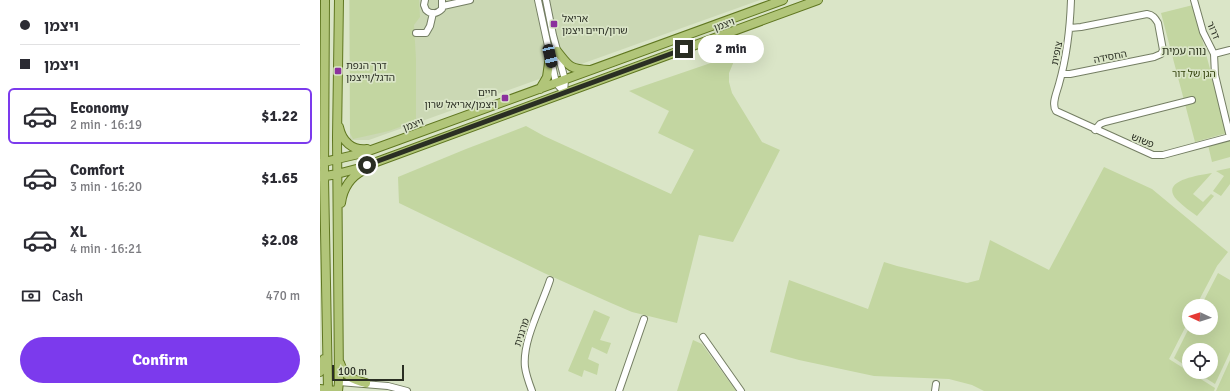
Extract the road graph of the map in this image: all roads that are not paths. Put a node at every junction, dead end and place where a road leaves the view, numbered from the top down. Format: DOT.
graph roads {
  1 [pos="325,0"];
  2 [pos="339,0"];
  3 [pos="425,0"];
  4 [pos="470,0"];
  5 [pos="534,0"];
  6 [pos="538,0"];
  7 [pos="546,0"];
  8 [pos="783,0"];
  9 [pos="818,0"];
  10 [pos="1071,0"];
  11 [pos="1194,0"];
  12 [pos="442,3"];
  13 [pos="539,7"];
  14 [pos="433,13"];
  15 [pos="1070,28"];
  16 [pos="416,33"];
  17 [pos="1230,50"];
  18 [pos="557,51"];
  19 [pos="1214,54"];
  20 [pos="550,56"];
  21 [pos="591,70"];
  22 [pos="1062,74"];
  23 [pos="565,80"];
  24 [pos="556,83"];
  25 [pos="540,89"];
  26 [pos="564,92"];
  27 [pos="1192,100"];
  28 [pos="1054,109"];
  29 [pos="337,116"];
  30 [pos="324,122"];
  31 [pos="1095,130"];
  32 [pos="1230,137"];
  33 [pos="320,148"];
  34 [pos="374,149"];
  35 [pos="337,160"];
  36 [pos="381,160"];
  37 [pos="322,163"];
  38 [pos="337,174"];
  39 [pos="322,177"];
  40 [pos="320,199"];
  41 [pos="325,212"];
  42 [pos="338,236"];
  43 [pos="550,280"];
  44 [pos="644,319"];
  45 [pos="327,336"];
  46 [pos="703,337"];
  47 [pos="339,357"];
  48 [pos="320,372"];
  49 [pos="339,382"];
  50 [pos="366,383"];
  51 [pos="936,384"];
  52 [pos="324,385"];
  53 [pos="338,391"];
  54 [pos="406,391"];
  55 [pos="532,391"];
  56 [pos="618,391"];
  57 [pos="741,391"];
  58 [pos="935,391"];
  1 -- 30 [label="main road"];
  2 -- 29 [label="main road"];
  3 -- 14 [label="street"];
  4 -- 12 [label="street"];
  5 -- 13 [label="street"];
  6 -- 13 [label="street"];
  7 -- 18 [label="street"];
  8 -- 21 [label="main road, ויצמן"];
  9 -- 26 [label="main road, ויצמן"];
  10 -- 15 [label="street, צופית"];
  11 -- 19 [label="street, דרור"];
  12 -- 14 [label="street"];
  13 -- 20 [label="street"];
  14 -- 16 [label="street"];
  15 -- 22 [label="street, צופית"];
  15 -- 22 [label="street, החסידה"];
  17 -- 19 [label="street"];
  18 -- 21 [label="main road"];
  18 -- 23 [label="street"];
  19 -- 32 [label="street, דרור"];
  20 -- 24 [label="street"];
  20 -- 25 [label="main road"];
  21 -- 23 [label="main road, ויצמן"];
  22 -- 28 [label="street, צופית"];
  23 -- 24 [label="main road, ויצמן"];
  23 -- 26 [label="street"];
  24 -- 25 [label="main road, ויצמן"];
  24 -- 26 [label="street"];
  25 -- 34 [label="main road, ויצמן"];
  26 -- 36 [label="main road, ויצמן"];
  27 -- 31 [label="street"];
  28 -- 31 [label="street, פשוש"];
  29 -- 34 [label="main road"];
  29 -- 35 [label="main road"];
  30 -- 33 [label="main road"];
  30 -- 37 [label="main road"];
  31 -- 32 [label="street, פשוש"];
  34 -- 35 [label="main road, ויצמן"];
  35 -- 37 [label="main road, ויצמן"];
  35 -- 38 [label="main road"];
  36 -- 38 [label="main road, ויצמן"];
  36 -- 42 [label="main road"];
  37 -- 39 [label="main road"];
  38 -- 39 [label="main road, ויצמן"];
  38 -- 42 [label="main road"];
  39 -- 41 [label="main road"];
  40 -- 41 [label="main road"];
  41 -- 45 [label="main road"];
  42 -- 47 [label="main road"];
  43 -- 55 [label="street, מרגנית"];
  44 -- 56 [label="street"];
  45 -- 48 [label="main road"];
  45 -- 52 [label="main road"];
  46 -- 57 [label="street"];
  47 -- 49 [label="main road"];
  47 -- 50 [label="main road"];
  49 -- 50 [label="street"];
  49 -- 52 [label="main road"];
  49 -- 53 [label="main road"];
  50 -- 54 [label="street"];
  51 -- 58 [label="street"];
  52 -- 53 [label="main road"];
}
